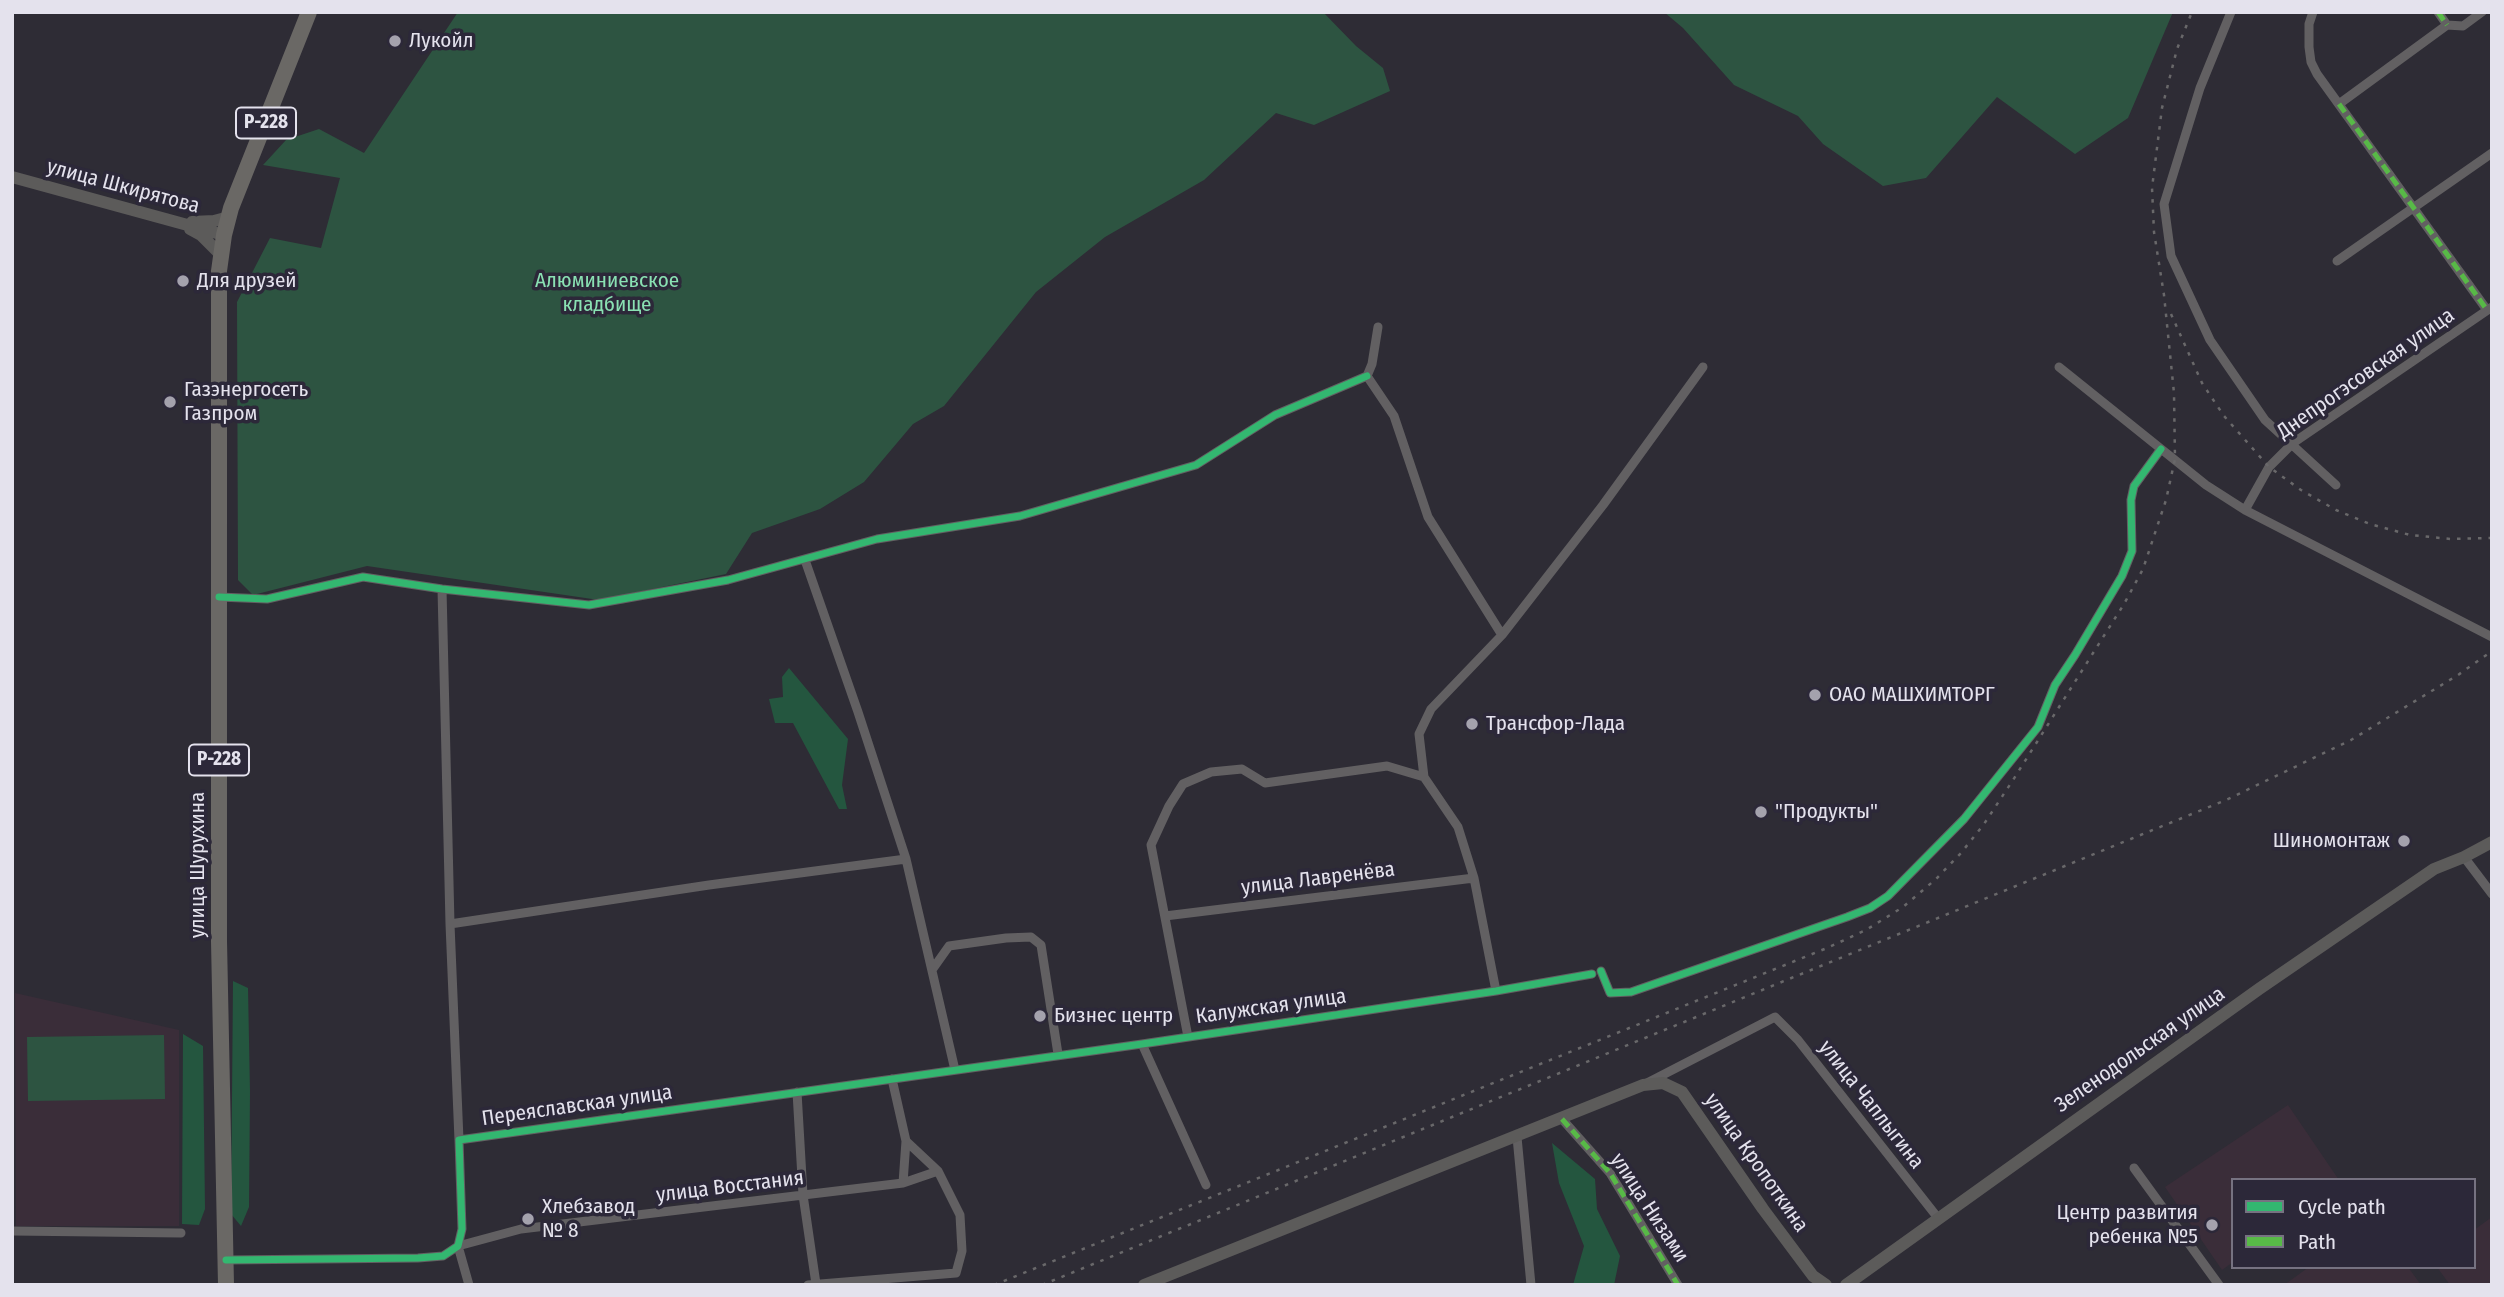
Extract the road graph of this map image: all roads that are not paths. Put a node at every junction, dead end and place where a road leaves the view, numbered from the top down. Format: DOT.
graph roads {
  1 [pos="309,12"];
  2 [pos="2231,12"];
  3 [pos="2312,12"];
  4 [pos="2438,12"];
  5 [pos="2482,12"];
  6 [pos="2447,25"];
  7 [pos="2339,104"];
  8 [pos="2492,153"];
  9 [pos="12,177"];
  10 [pos="2413,210"];
  11 [pos="229,217"];
  12 [pos="175,221"];
  13 [pos="224,235"];
  14 [pos="221,255"];
  15 [pos="2337,261"];
  16 [pos="2489,309"];
  17 [pos="1378,327"];
  18 [pos="1703,367"];
  19 [pos="2059,367"];
  20 [pos="1367,376"];
  21 [pos="2293,443"];
  22 [pos="2161,449"];
  23 [pos="2336,485"];
  24 [pos="2245,510"];
  25 [pos="805,560"];
  26 [pos="442,589"];
  27 [pos="219,597"];
  28 [pos="1502,635"];
  29 [pos="2492,637"];
  30 [pos="1424,777"];
  31 [pos="2492,842"];
  32 [pos="2464,857"];
  33 [pos="906,859"];
  34 [pos="1474,878"];
  35 [pos="2492,894"];
  36 [pos="1165,916"];
  37 [pos="450,924"];
  38 [pos="932,970"];
  39 [pos="1496,991"];
  40 [pos="1188,1037"];
  41 [pos="1142,1044"];
  42 [pos="1058,1055"];
  43 [pos="955,1070"];
  44 [pos="892,1079"];
  45 [pos="1643,1085"];
  46 [pos="797,1092"];
  47 [pos="1562,1119"];
  48 [pos="1517,1136"];
  49 [pos="460,1140"];
  50 [pos="906,1141"];
  51 [pos="2134,1168"];
  52 [pos="938,1171"];
  53 [pos="903,1183"];
  54 [pos="1206,1185"];
  55 [pos="803,1195"];
  56 [pos="1938,1217"];
  57 [pos="12,1231"];
  58 [pos="181,1233"];
  59 [pos="458,1247"];
  60 [pos="226,1260"];
  61 [pos="1164,1280"];
  62 [pos="812,1284"];
  63 [pos="226,1285"];
  64 [pos="469,1285"];
  65 [pos="1144,1285"];
  66 [pos="1531,1285"];
  67 [pos="1678,1285"];
  68 [pos="1826,1285"];
  69 [pos="1846,1285"];
  70 [pos="2219,1285"];
  1 -- 11 [label="highway, Р-228"];
  2 -- 21 [label="street"];
  3 -- 7 [label="street"];
  4 -- 6 [label="street"];
  5 -- 6 [label="street"];
  6 -- 7 [label="street"];
  7 -- 10 [label="street"];
  8 -- 10 [label="street"];
  9 -- 12 [label="street, улица Шкирятова"];
  10 -- 15 [label="street"];
  10 -- 16 [label="street"];
  11 -- 12 [label="street"];
  11 -- 13 [label="highway, Р-228"];
  12 -- 13 [label="street, улица Шкирятова"];
  12 -- 14 [label="street"];
  13 -- 14 [label="highway, улица Шурухина / Р-228"];
  14 -- 27 [label="highway, улица Шурухина / Р-228"];
  16 -- 21 [label="street, Днепрогэсовская улица"];
  17 -- 20 [label="street"];
  18 -- 28 [label="street"];
  19 -- 22 [label="street"];
  20 -- 25 [label="street"];
  20 -- 28 [label="street"];
  21 -- 23 [label="street"];
  21 -- 24 [label="street, Днепрогэсовская улица"];
  22 -- 24 [label="street"];
  22 -- 39 [label="street, Калужская улица"];
  24 -- 29 [label="street"];
  25 -- 26 [label="street"];
  25 -- 33 [label="street"];
  26 -- 27 [label="street"];
  26 -- 37 [label="street"];
  27 -- 60 [label="highway, улица Шурухина / Р-228"];
  28 -- 30 [label="street"];
  30 -- 34 [label="street"];
  30 -- 36 [label="street"];
  31 -- 32 [label="street, Зеленодольская улица"];
  32 -- 35 [label="street"];
  32 -- 56 [label="street, Зеленодольская улица"];
  33 -- 37 [label="street"];
  33 -- 38 [label="street"];
  34 -- 36 [label="street, улица Лавренёва"];
  34 -- 39 [label="street"];
  36 -- 40 [label="street"];
  37 -- 49 [label="street"];
  38 -- 42 [label="street"];
  38 -- 43 [label="street"];
  39 -- 40 [label="street, Калужская улица"];
  40 -- 41 [label="street, Калужская улица"];
  41 -- 42 [label="street, Калужская улица"];
  41 -- 54 [label="street"];
  42 -- 43 [label="street, Калужская улица"];
  43 -- 44 [label="street, Переяславская улица"];
  44 -- 46 [label="street, Переяславская улица"];
  44 -- 50 [label="street"];
  45 -- 47 [label="street"];
  45 -- 56 [label="street, улица Чаплыгина"];
  45 -- 68 [label="street, улица Кропоткина"];
  46 -- 49 [label="street, Переяславская улица"];
  46 -- 55 [label="street"];
  47 -- 48 [label="street"];
  47 -- 67 [label="street, улица Низами"];
  48 -- 61 [label="street"];
  48 -- 66 [label="street"];
  49 -- 59 [label="street, Переяславская улица"];
  50 -- 52 [label="street"];
  50 -- 53 [label="street"];
  51 -- 70 [label="street"];
  52 -- 53 [label="street, улица Восстания"];
  52 -- 62 [label="street"];
  53 -- 55 [label="street, улица Восстания"];
  55 -- 59 [label="street, улица Восстания"];
  55 -- 62 [label="street"];
  56 -- 69 [label="street, Зеленодольская улица"];
  57 -- 58 [label="street"];
  59 -- 60 [label="street"];
  59 -- 64 [label="street"];
  60 -- 63 [label="highway, улица Шурухина / Р-228"];
  61 -- 65 [label="street"];
}
